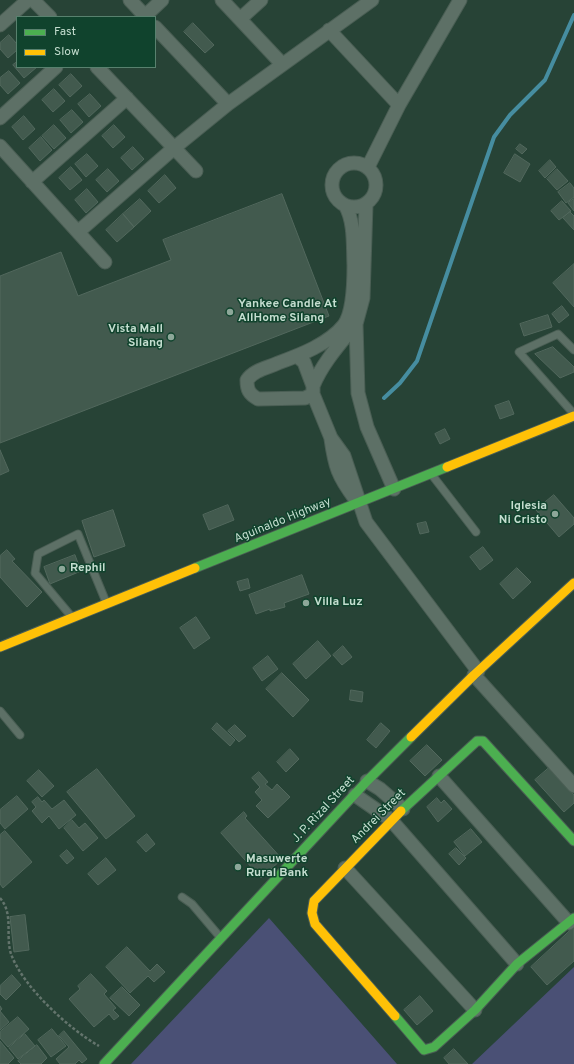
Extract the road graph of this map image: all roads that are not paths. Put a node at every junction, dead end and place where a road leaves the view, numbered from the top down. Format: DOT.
graph roads {
  1 [pos="28,0"];
  2 [pos="33,0"];
  3 [pos="130,0"];
  4 [pos="162,0"];
  5 [pos="222,0"];
  6 [pos="261,0"];
  7 [pos="372,0"];
  8 [pos="460,0"];
  9 [pos="49,16"];
  10 [pos="146,16"];
  11 [pos="240,19"];
  12 [pos="0,25"];
  13 [pos="156,27"];
  14 [pos="329,30"];
  15 [pos="282,64"];
  16 [pos="55,68"];
  17 [pos="98,68"];
  18 [pos="127,98"];
  19 [pos="228,104"];
  20 [pos="399,105"];
  21 [pos="0,118"];
  22 [pos="0,146"];
  23 [pos="174,148"];
  24 [pos="368,167"];
  25 [pos="196,172"];
  26 [pos="32,182"];
  27 [pos="366,204"];
  28 [pos="345,206"];
  29 [pos="78,232"];
  30 [pos="105,262"];
  31 [pos="356,324"];
  32 [pos="574,350"];
  33 [pos="297,356"];
  34 [pos="313,390"];
  35 [pos="574,416"];
  36 [pos="432,474"];
  37 [pos="394,490"];
  38 [pos="359,504"];
  39 [pos="476,532"];
  40 [pos="574,584"];
  41 [pos="107,604"];
  42 [pos="73,618"];
  43 [pos="0,646"];
  44 [pos="476,673"];
  45 [pos="0,711"];
  46 [pos="20,735"];
  47 [pos="439,776"];
  48 [pos="367,781"];
  49 [pos="574,786"];
  50 [pos="355,795"];
  51 [pos="403,809"];
  52 [pos="391,820"];
  53 [pos="574,841"];
  54 [pos="345,868"];
  55 [pos="182,897"];
  56 [pos="572,921"];
  57 [pos="222,938"];
  58 [pos="517,964"];
  59 [pos="475,1010"];
  60 [pos="104,1064"];
  1 -- 12 [label="street"];
  2 -- 9 [label="street"];
  3 -- 10 [label="street"];
  4 -- 10 [label="street"];
  5 -- 11 [label="street"];
  6 -- 11 [label="street"];
  7 -- 14 [label="street"];
  8 -- 20 [label="street"];
  11 -- 15 [label="street"];
  13 -- 19 [label="street"];
  14 -- 15 [label="street"];
  14 -- 20 [label="street"];
  15 -- 19 [label="street"];
  16 -- 21 [label="street"];
  17 -- 18 [label="street"];
  18 -- 23 [label="street"];
  18 -- 26 [label="street"];
  19 -- 23 [label="street"];
  20 -- 24 [label="street"];
  22 -- 26 [label="street"];
  23 -- 25 [label="street"];
  23 -- 29 [label="street"];
  24 -- 27 [label="street"];
  24 -- 28 [label="street"];
  26 -- 29 [label="street"];
  27 -- 28 [label="street"];
  27 -- 31 [label="street"];
  28 -- 33 [label="street"];
  29 -- 30 [label="street"];
  31 -- 34 [label="street"];
  31 -- 37 [label="street"];
  32 -- 35 [label="lane"];
  33 -- 34 [label="street"];
  33 -- 34 [label="street"];
  34 -- 38 [label="street"];
  35 -- 36 [label="main road, Aguinaldo Highway"];
  36 -- 37 [label="main road, Aguinaldo Highway"];
  36 -- 39 [label="lane"];
  37 -- 38 [label="main road, Aguinaldo Highway"];
  38 -- 41 [label="main road, Aguinaldo Highway"];
  38 -- 44 [label="street"];
  40 -- 44 [label="main road, J. P. Rizal Street"];
  41 -- 42 [label="main road, Aguinaldo Highway"];
  41 -- 42 [label="lane"];
  42 -- 43 [label="main road, Aguinaldo Highway"];
  44 -- 48 [label="main road, J. P. Rizal Street"];
  44 -- 49 [label="street"];
  45 -- 46 [label="lane"];
  47 -- 51 [label="main road, Andrei Street"];
  47 -- 53 [label="main road, Andrei Street"];
  47 -- 56 [label="street"];
  48 -- 50 [label="main road, J. P. Rizal Street"];
  48 -- 51 [label="street"];
  50 -- 52 [label="street"];
  50 -- 57 [label="main road, J. P. Rizal Street"];
  51 -- 52 [label="main road, Andrei Street"];
  52 -- 54 [label="main road, Andrei Street"];
  52 -- 58 [label="street"];
  54 -- 59 [label="street"];
  54 -- 59 [label="main road, Andrei Street"];
  55 -- 57 [label="lane"];
  56 -- 58 [label="main road"];
  57 -- 60 [label="main road, J. P. Rizal Street"];
  58 -- 59 [label="main road"];
}
